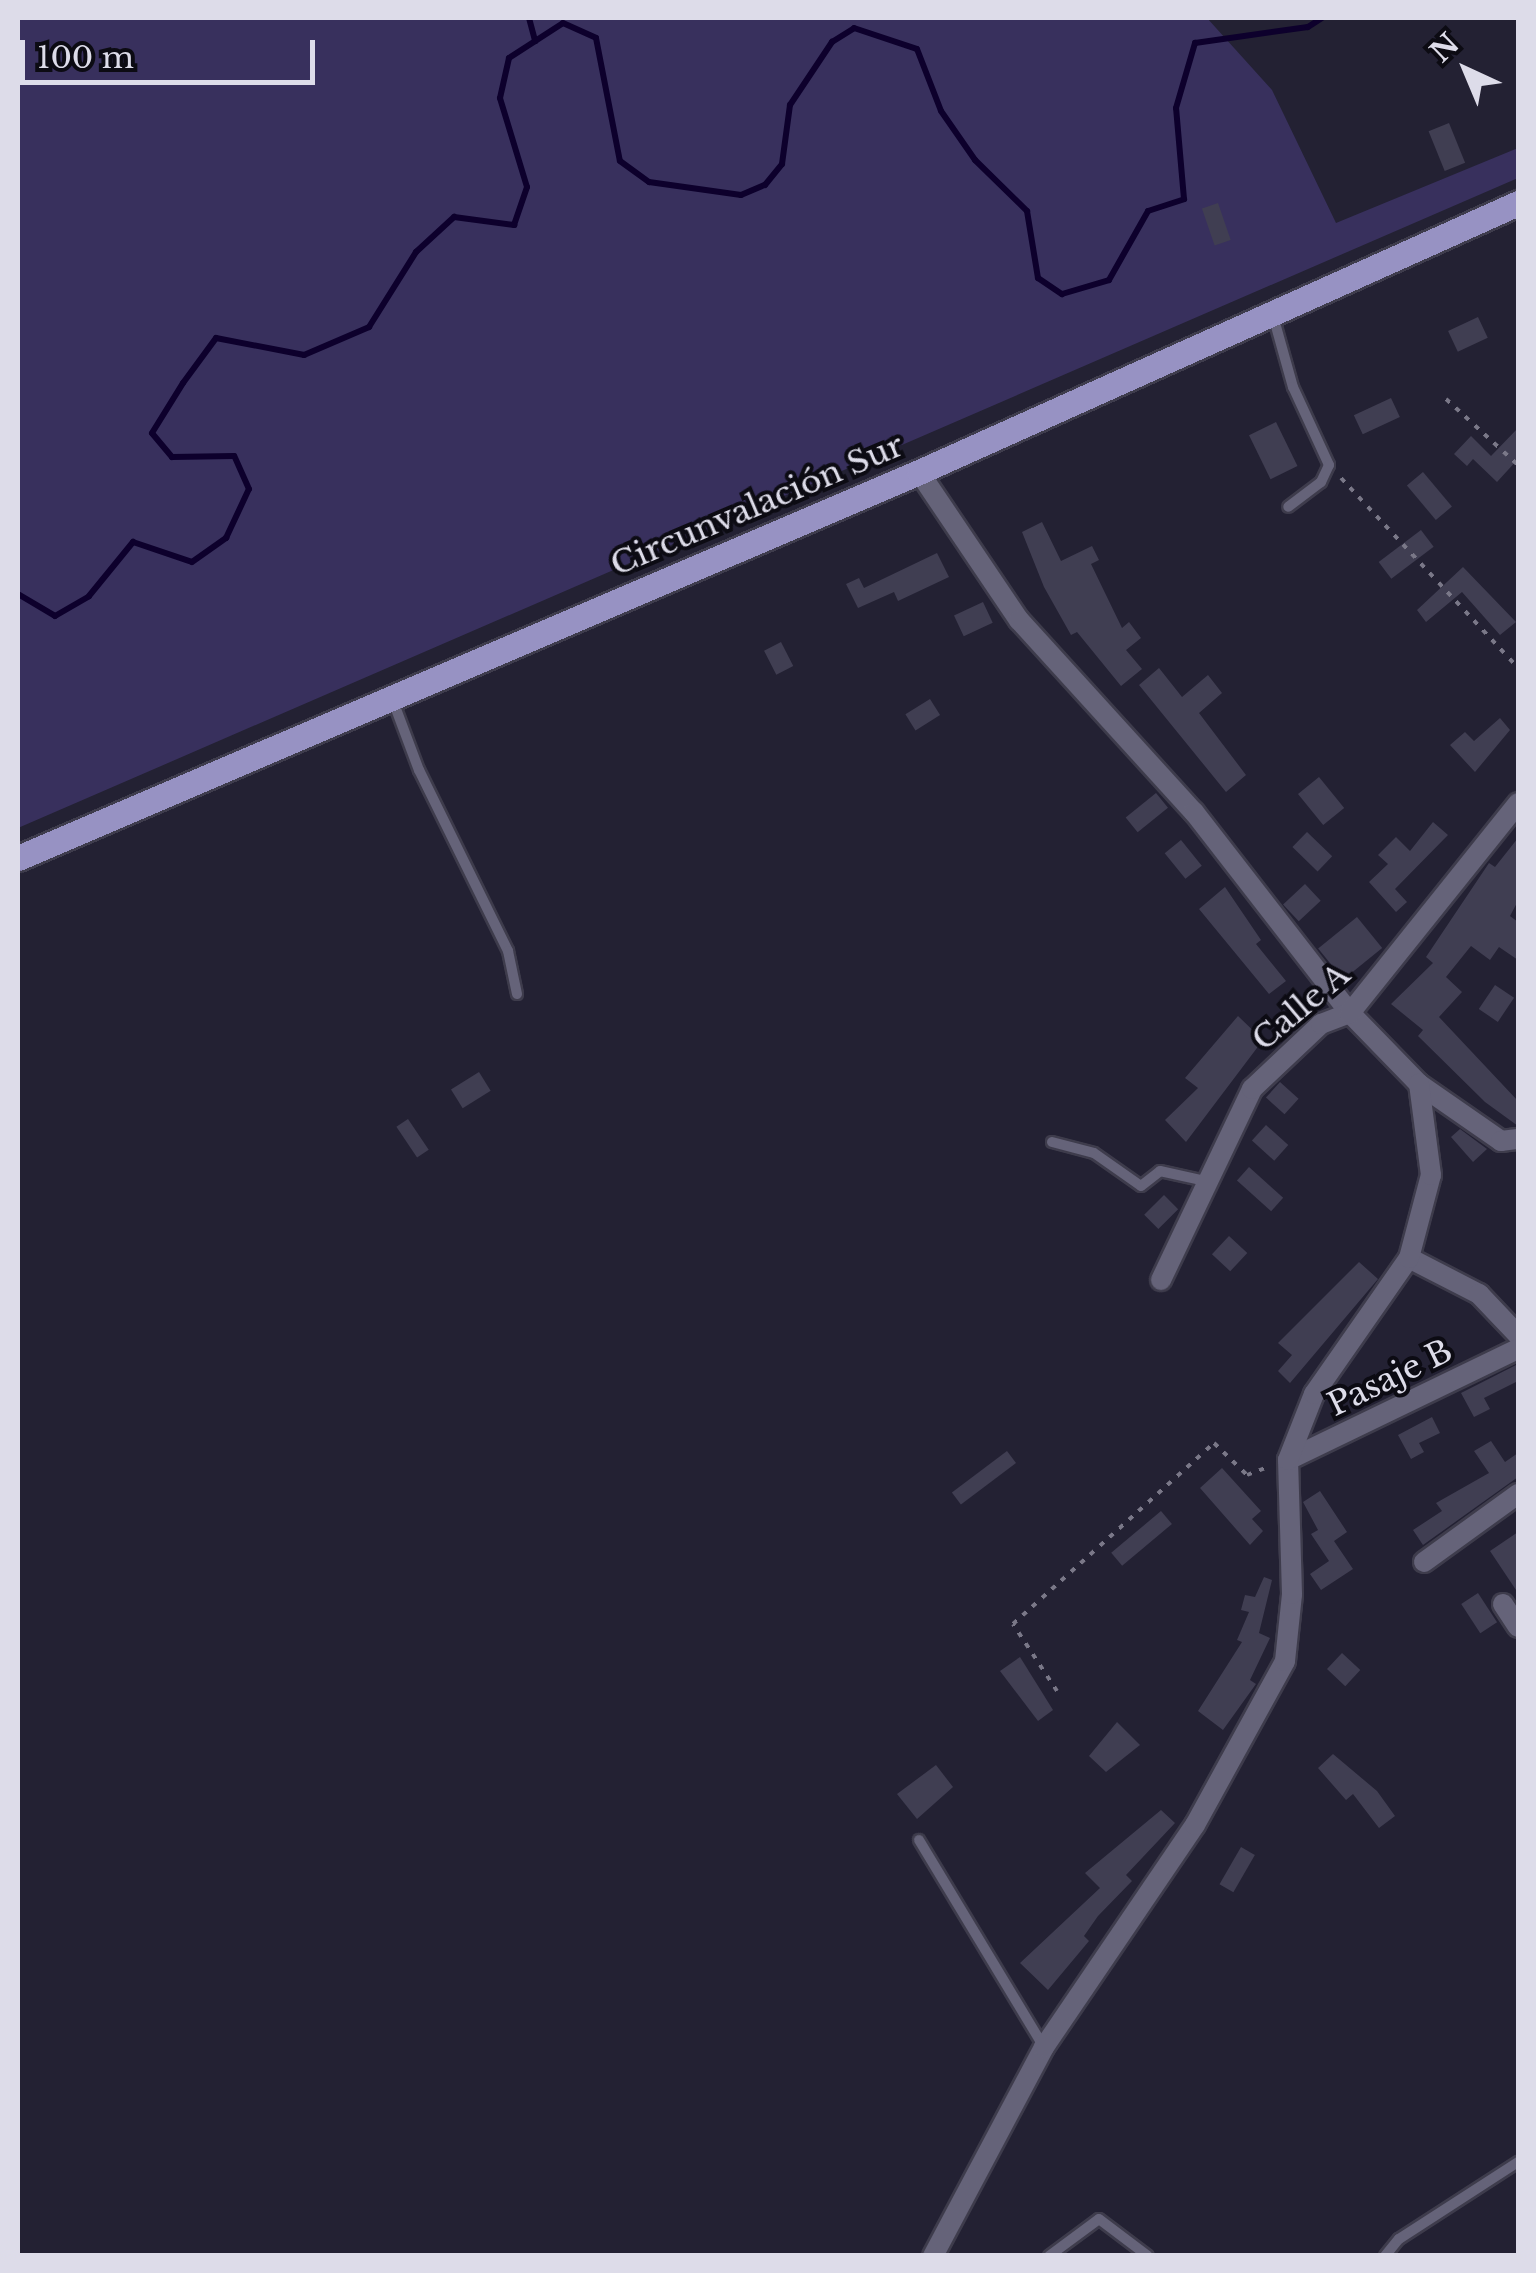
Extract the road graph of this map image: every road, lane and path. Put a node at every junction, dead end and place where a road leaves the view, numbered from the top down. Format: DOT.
graph roads {
  1 [pos="1518,203"];
  2 [pos="1272,312"];
  3 [pos="1446,400"];
  4 [pos="1518,464"];
  5 [pos="1329,465"];
  6 [pos="919,472"];
  7 [pos="1288,506"];
  8 [pos="1518,668"];
  9 [pos="391,695"];
  10 [pos="1518,803"];
  11 [pos="18,858"];
  12 [pos="517,994"];
  13 [pos="1350,1013"];
  14 [pos="1418,1084"];
  15 [pos="1518,1139"];
  16 [pos="1052,1142"];
  17 [pos="1206,1181"];
  18 [pos="1409,1258"];
  19 [pos="1161,1280"];
  20 [pos="1518,1335"];
  21 [pos="1518,1349"];
  22 [pos="1288,1460"];
  23 [pos="1518,1494"];
  24 [pos="1424,1562"];
  25 [pos="1503,1604"];
  26 [pos="1518,1627"];
  27 [pos="1058,1691"];
  28 [pos="919,1840"];
  29 [pos="1044,2047"];
  30 [pos="1518,2162"];
  31 [pos="932,2256"];
  32 [pos="1048,2256"];
  33 [pos="1148,2256"];
  34 [pos="1385,2256"];
  1 -- 2 [label="main road, Circunvalación Sur"];
  2 -- 5 [label="lane"];
  2 -- 6 [label="main road, Circunvalación Sur"];
  3 -- 4 [label="path"];
  5 -- 7 [label="lane"];
  5 -- 8 [label="path"];
  6 -- 9 [label="main road, Circunvalación Sur"];
  6 -- 13 [label="street"];
  9 -- 11 [label="main road, Circunvalación Sur"];
  9 -- 12 [label="lane"];
  10 -- 13 [label="street, Calle A"];
  13 -- 14 [label="street"];
  13 -- 17 [label="street, Calle A"];
  14 -- 15 [label="street"];
  14 -- 18 [label="street"];
  16 -- 17 [label="lane"];
  17 -- 19 [label="street, Calle A"];
  18 -- 20 [label="street"];
  18 -- 22 [label="street"];
  21 -- 22 [label="street, Pasaje B"];
  22 -- 27 [label="path"];
  22 -- 29 [label="street"];
  23 -- 24 [label="street"];
  25 -- 26 [label="street"];
  28 -- 29 [label="lane"];
  29 -- 31 [label="street"];
  30 -- 34 [label="lane"];
  32 -- 33 [label="lane"];
}
